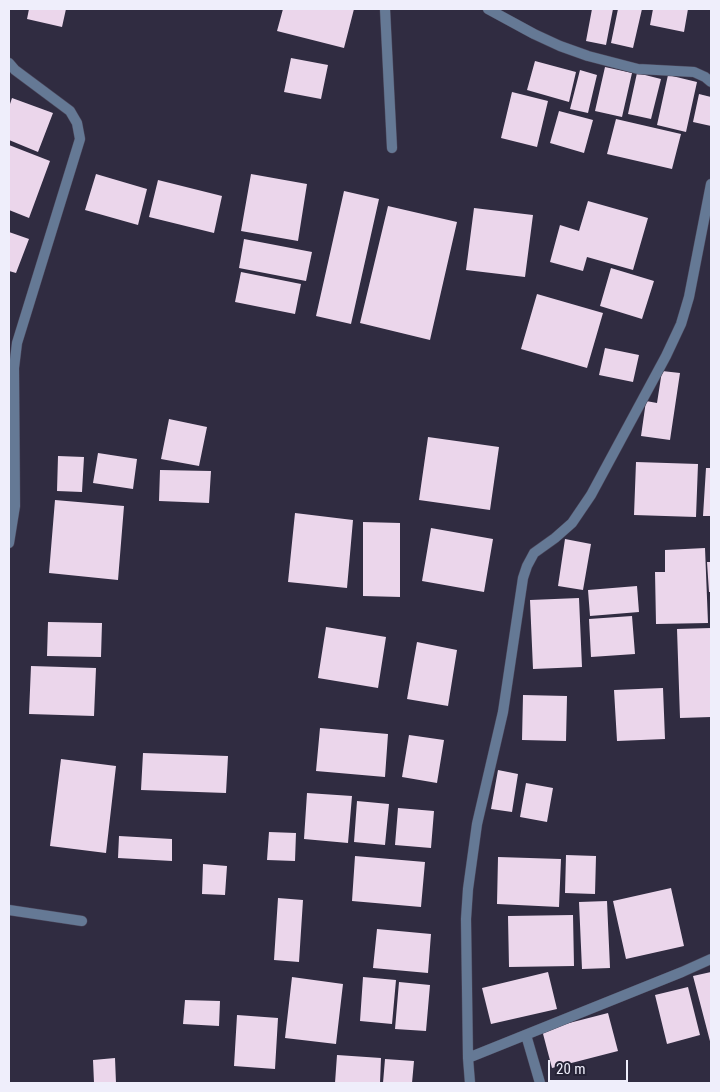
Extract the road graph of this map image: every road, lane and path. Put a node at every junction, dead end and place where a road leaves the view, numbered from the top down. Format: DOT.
graph roads {
  1 [pos="385,9"];
  2 [pos="488,9"];
  3 [pos="9,63"];
  4 [pos="711,82"];
  5 [pos="392,148"];
  6 [pos="711,184"];
  7 [pos="12,506"];
  8 [pos="9,543"];
  9 [pos="9,910"];
  10 [pos="82,922"];
  11 [pos="711,959"];
  12 [pos="526,1035"];
  13 [pos="468,1058"];
  14 [pos="470,1083"];
  15 [pos="540,1083"];
  1 -- 5 [label="street"];
  2 -- 4 [label="street"];
  3 -- 7 [label="street"];
  6 -- 13 [label="street"];
  7 -- 8 [label="street"];
  9 -- 10 [label="street"];
  11 -- 12 [label="street"];
  12 -- 13 [label="street"];
  12 -- 15 [label="street"];
  13 -- 14 [label="street"];
}
